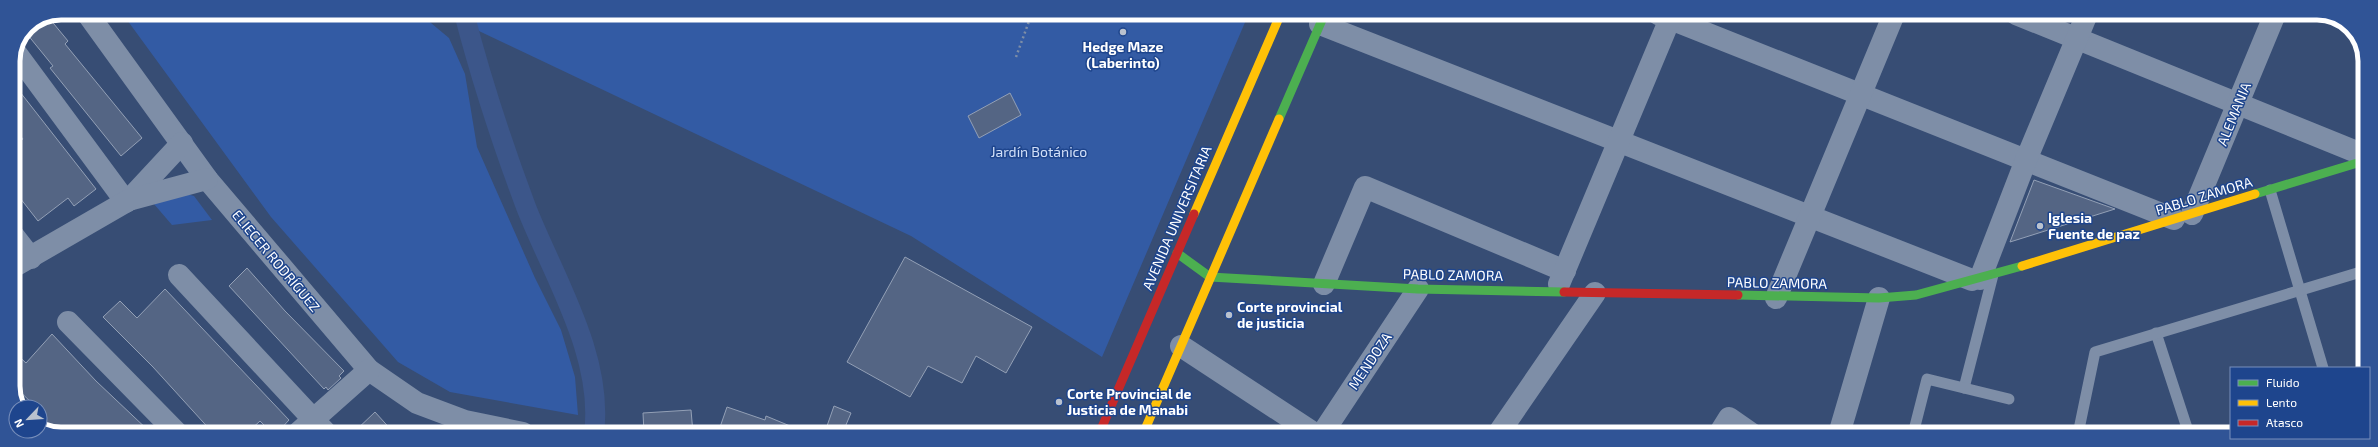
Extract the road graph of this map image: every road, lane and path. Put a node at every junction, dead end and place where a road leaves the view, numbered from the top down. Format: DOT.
graph roads {
  1 [pos="92,20"];
  2 [pos="1029,20"];
  3 [pos="1278,20"];
  4 [pos="1322,20"];
  5 [pos="1324,20"];
  6 [pos="1665,20"];
  7 [pos="1679,20"];
  8 [pos="1891,20"];
  9 [pos="2031,20"];
  10 [pos="2084,20"];
  11 [pos="2273,20"];
  12 [pos="2077,38"];
  13 [pos="1016,57"];
  14 [pos="20,60"];
  15 [pos="1860,94"];
  16 [pos="2238,104"];
  17 [pos="1619,142"];
  18 [pos="182,143"];
  19 [pos="2358,153"];
  20 [pos="2026,160"];
  21 [pos="2358,163"];
  22 [pos="208,180"];
  23 [pos="2270,190"];
  24 [pos="127,201"];
  25 [pos="1810,217"];
  26 [pos="2183,217"];
  27 [pos="1177,253"];
  28 [pos="22,262"];
  29 [pos="1565,271"];
  30 [pos="2358,273"];
  31 [pos="179,275"];
  32 [pos="1210,277"];
  33 [pos="1981,278"];
  34 [pos="1324,284"];
  35 [pos="1418,288"];
  36 [pos="2300,290"];
  37 [pos="1556,291"];
  38 [pos="1594,292"];
  39 [pos="1776,298"];
  40 [pos="1879,298"];
  41 [pos="68,322"];
  42 [pos="2156,334"];
  43 [pos="1181,346"];
  44 [pos="2323,367"];
  45 [pos="369,370"];
  46 [pos="1964,388"];
  47 [pos="2009,399"];
  48 [pos="171,427"];
  49 [pos="311,427"];
  50 [pos="313,427"];
  51 [pos="494,427"];
  52 [pos="1101,427"];
  53 [pos="1146,427"];
  54 [pos="1304,427"];
  55 [pos="1327,427"];
  56 [pos="1503,427"];
  57 [pos="1723,427"];
  58 [pos="1742,427"];
  59 [pos="1841,427"];
  60 [pos="1915,427"];
  61 [pos="2079,427"];
  62 [pos="2187,427"];
  1 -- 18 [label="street, ELIECER RODRÍGUEZ"];
  2 -- 13 [label="path"];
  3 -- 27 [label="street, AVENIDA UNIVERSITARIA"];
  4 -- 32 [label="street"];
  5 -- 17 [label="street"];
  6 -- 17 [label="street"];
  7 -- 15 [label="street"];
  8 -- 15 [label="street"];
  9 -- 12 [label="street"];
  10 -- 12 [label="street"];
  11 -- 16 [label="street, ALEMANIA"];
  12 -- 16 [label="street"];
  12 -- 20 [label="street"];
  14 -- 24 [label="street"];
  15 -- 20 [label="street"];
  15 -- 25 [label="street"];
  16 -- 19 [label="street"];
  16 -- 26 [label="street, ALEMANIA"];
  17 -- 25 [label="street"];
  17 -- 29 [label="street"];
  18 -- 22 [label="street, ELIECER RODRÍGUEZ"];
  18 -- 24 [label="street"];
  20 -- 26 [label="street"];
  20 -- 33 [label="street"];
  21 -- 23 [label="street, PABLO ZAMORA"];
  22 -- 24 [label="street"];
  22 -- 45 [label="street, ELIECER RODRÍGUEZ"];
  23 -- 26 [label="street, PABLO ZAMORA"];
  23 -- 36 [label="lane"];
  24 -- 28 [label="street"];
  25 -- 33 [label="street"];
  25 -- 39 [label="street"];
  26 -- 33 [label="street, PABLO ZAMORA"];
  27 -- 32 [label="street"];
  27 -- 52 [label="street, AVENIDA UNIVERSITARIA"];
  29 -- 34 [label="street"];
  29 -- 37 [label="street"];
  30 -- 36 [label="lane"];
  31 -- 49 [label="street"];
  32 -- 34 [label="street, PABLO ZAMORA"];
  32 -- 43 [label="street"];
  33 -- 40 [label="street, PABLO ZAMORA"];
  33 -- 46 [label="lane"];
  34 -- 35 [label="street, PABLO ZAMORA"];
  35 -- 37 [label="street, PABLO ZAMORA"];
  35 -- 55 [label="street, MENDOZA"];
  36 -- 42 [label="lane"];
  36 -- 44 [label="lane"];
  37 -- 38 [label="street, PABLO ZAMORA"];
  38 -- 39 [label="street, PABLO ZAMORA"];
  38 -- 56 [label="street"];
  39 -- 40 [label="street, PABLO ZAMORA"];
  40 -- 59 [label="street"];
  41 -- 48 [label="street"];
  42 -- 61 [label="lane"];
  42 -- 62 [label="lane"];
  43 -- 53 [label="street"];
  43 -- 54 [label="street"];
  45 -- 50 [label="street"];
  45 -- 51 [label="street, ELIECER RODRÍGUEZ"];
  46 -- 47 [label="lane"];
  46 -- 60 [label="lane"];
  57 -- 58 [label="street"];
}
